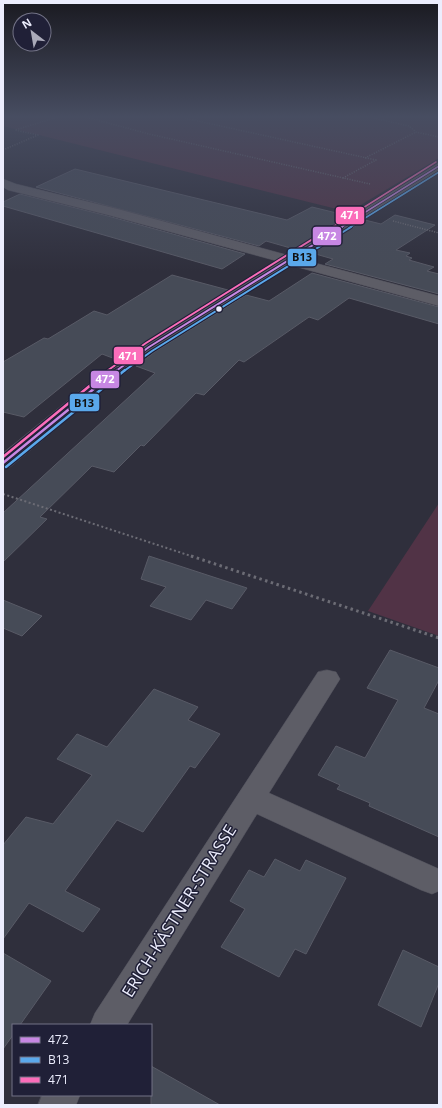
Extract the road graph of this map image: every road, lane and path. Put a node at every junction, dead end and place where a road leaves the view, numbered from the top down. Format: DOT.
graph roads {
  1 [pos="298,168"];
  2 [pos="362,168"];
  3 [pos="436,168"];
  4 [pos="6,187"];
  5 [pos="361,213"];
  6 [pos="439,233"];
  7 [pos="289,259"];
  8 [pos="439,301"];
  9 [pos="3,463"];
  10 [pos="3,494"];
  11 [pos="439,638"];
  12 [pos="327,679"];
  13 [pos="251,798"];
  14 [pos="432,880"];
  15 [pos="108,1024"];
  16 [pos="61,1096"];
  17 [pos="56,1105"];
  1 -- 2 [label="path"];
  3 -- 5 [label="street"];
  4 -- 7 [label="street"];
  5 -- 6 [label="path"];
  5 -- 7 [label="street"];
  7 -- 8 [label="street"];
  7 -- 9 [label="street"];
  10 -- 11 [label="path"];
  12 -- 13 [label="street, ERICH-KÄSTNER-STRASSE"];
  13 -- 14 [label="street"];
  13 -- 15 [label="street, ERICH-KÄSTNER-STRASSE"];
  16 -- 17 [label="street"];
}
